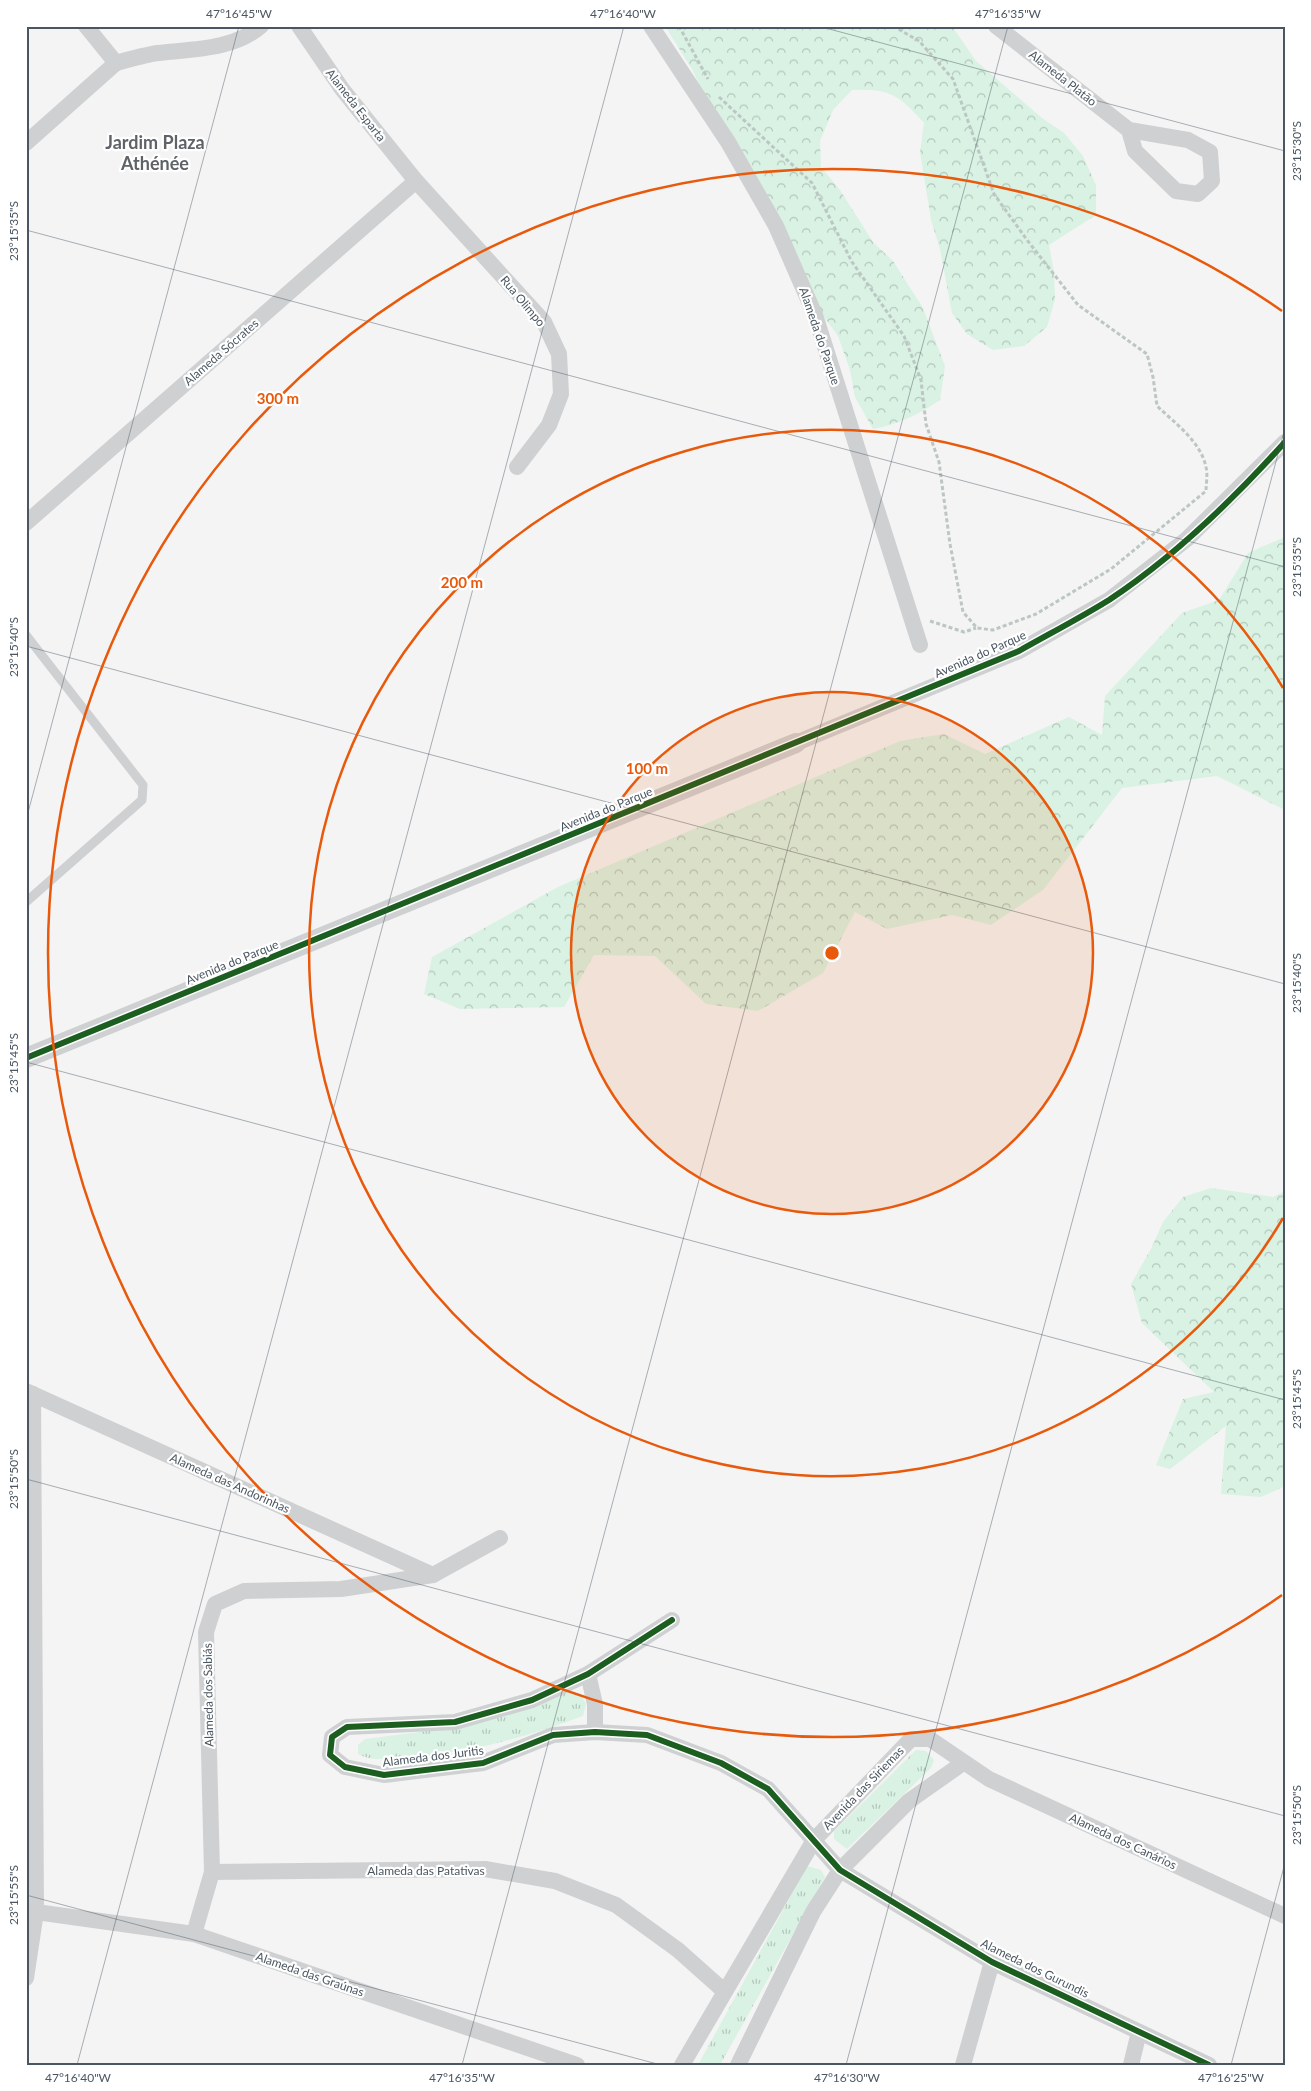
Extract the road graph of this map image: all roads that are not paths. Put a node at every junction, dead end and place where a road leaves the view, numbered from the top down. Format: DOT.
graph roads {
  1 [pos="86,26"];
  2 [pos="261,26"];
  3 [pos="299,26"];
  4 [pos="651,26"];
  5 [pos="996,26"];
  6 [pos="116,62"];
  7 [pos="1129,130"];
  8 [pos="26,143"];
  9 [pos="416,181"];
  10 [pos="1285,442"];
  11 [pos="517,467"];
  12 [pos="26,523"];
  13 [pos="26,636"];
  14 [pos="920,645"];
  15 [pos="796,743"];
  16 [pos="26,902"];
  17 [pos="26,1058"];
  18 [pos="30,1392"];
  19 [pos="500,1538"];
  20 [pos="433,1575"];
  21 [pos="672,1620"];
  22 [pos="588,1674"];
  23 [pos="595,1732"];
  24 [pos="963,1763"];
  25 [pos="814,1840"];
  26 [pos="840,1870"];
  27 [pos="212,1872"];
  28 [pos="36,1912"];
  29 [pos="1285,1916"];
  30 [pos="194,1934"];
  31 [pos="992,1962"];
  32 [pos="26,1978"];
  33 [pos="724,1991"];
  34 [pos="1139,2032"];
  35 [pos="577,2065"];
  36 [pos="682,2065"];
  37 [pos="738,2065"];
  38 [pos="963,2065"];
  39 [pos="1131,2065"];
  40 [pos="1209,2065"];
  1 -- 6 [label="street"];
  2 -- 6 [label="street"];
  3 -- 9 [label="street, Alameda Esparta"];
  4 -- 14 [label="street, Alameda do Parque"];
  5 -- 7 [label="street, Alameda Platão"];
  6 -- 8 [label="street"];
  7 -- 7 [label="street"];
  9 -- 11 [label="street, Rua Olimpo"];
  9 -- 12 [label="street, Alameda Sócrates"];
  10 -- 15 [label="street, Avenida do Parque"];
  13 -- 16 [label="lane"];
  15 -- 17 [label="street, Avenida do Parque"];
  18 -- 20 [label="street, Alameda das Andorinhas"];
  18 -- 28 [label="street"];
  19 -- 20 [label="street, Alameda dos Sabiás"];
  20 -- 27 [label="street, Alameda dos Sabiás"];
  21 -- 22 [label="street"];
  22 -- 23 [label="street"];
  22 -- 23 [label="street, Alameda dos Juritis"];
  23 -- 25 [label="street, Alameda dos Juritis"];
  24 -- 25 [label="street, Avenida das Siriemas"];
  24 -- 26 [label="street"];
  24 -- 29 [label="street, Alameda dos Canários"];
  25 -- 26 [label="street, Alameda dos Gurundis"];
  25 -- 33 [label="street, Avenida das Siriemas"];
  26 -- 31 [label="street, Alameda dos Gurundis"];
  26 -- 37 [label="street"];
  27 -- 30 [label="street, Alameda dos Sabiás"];
  27 -- 33 [label="street, Alameda das Patativas"];
  28 -- 30 [label="street, Alameda das Graúnas"];
  28 -- 32 [label="street"];
  30 -- 35 [label="street, Alameda das Graúnas"];
  31 -- 34 [label="street, Alameda dos Gurundis"];
  31 -- 38 [label="street"];
  33 -- 36 [label="street, Avenida das Siriemas"];
  34 -- 39 [label="street"];
  34 -- 40 [label="street, Alameda dos Gurundis"];
}
